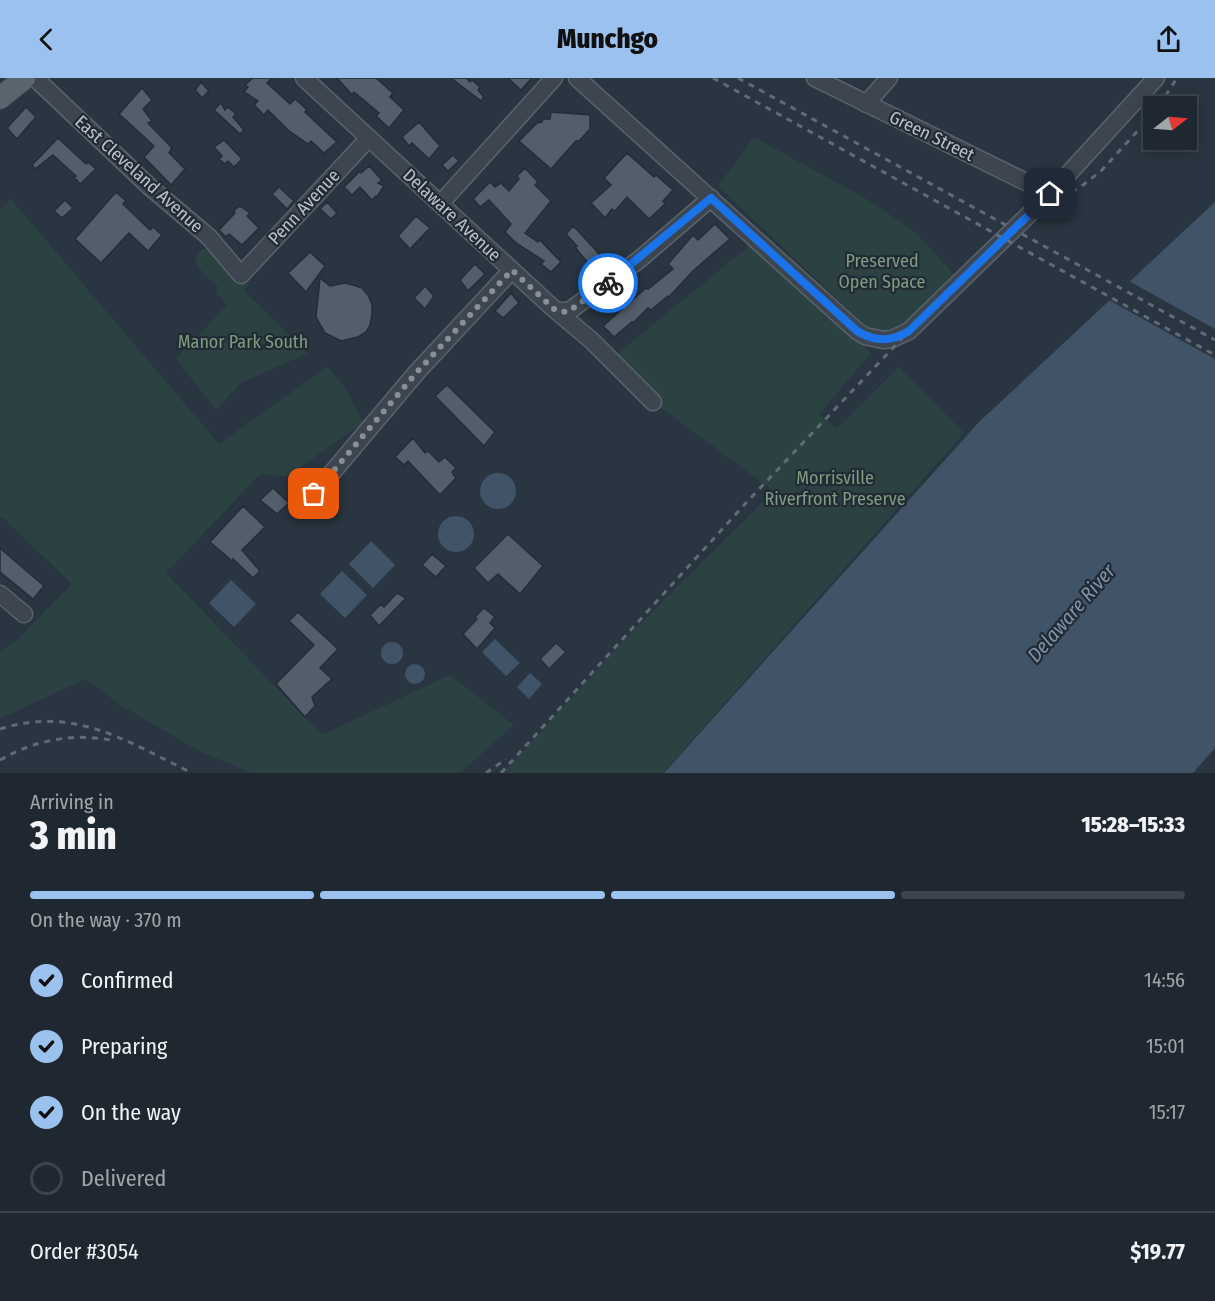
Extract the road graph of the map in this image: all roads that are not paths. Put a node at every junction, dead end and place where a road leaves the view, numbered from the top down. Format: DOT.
graph roads {
  1 [pos="25,78"];
  2 [pos="35,78"];
  3 [pos="304,78"];
  4 [pos="554,78"];
  5 [pos="577,78"];
  6 [pos="815,78"];
  7 [pos="889,78"];
  8 [pos="1156,78"];
  9 [pos="0,98"];
  10 [pos="866,104"];
  11 [pos="369,138"];
  12 [pos="1050,194"];
  13 [pos="711,198"];
  14 [pos="440,204"];
  15 [pos="512,270"];
  16 [pos="240,274"];
  17 [pos="557,311"];
  18 [pos="653,402"];
  19 [pos="314,494"];
  20 [pos="0,594"];
  21 [pos="24,614"];
  1 -- 9 [label="main road"];
  2 -- 16 [label="street, East Cleveland Avenue"];
  3 -- 11 [label="street, Delaware Avenue"];
  4 -- 14 [label="street"];
  5 -- 13 [label="street"];
  6 -- 10 [label="street, Green Street"];
  7 -- 10 [label="street"];
  8 -- 12 [label="street"];
  10 -- 12 [label="street, Green Street"];
  11 -- 14 [label="street, Delaware Avenue"];
  11 -- 16 [label="street, Penn Avenue"];
  12 -- 13 [label="street"];
  13 -- 17 [label="street"];
  14 -- 15 [label="street, Delaware Avenue"];
  15 -- 17 [label="street, Delaware Avenue"];
  15 -- 19 [label="street"];
  17 -- 18 [label="street, Delaware Avenue"];
  20 -- 21 [label="street"];
}
